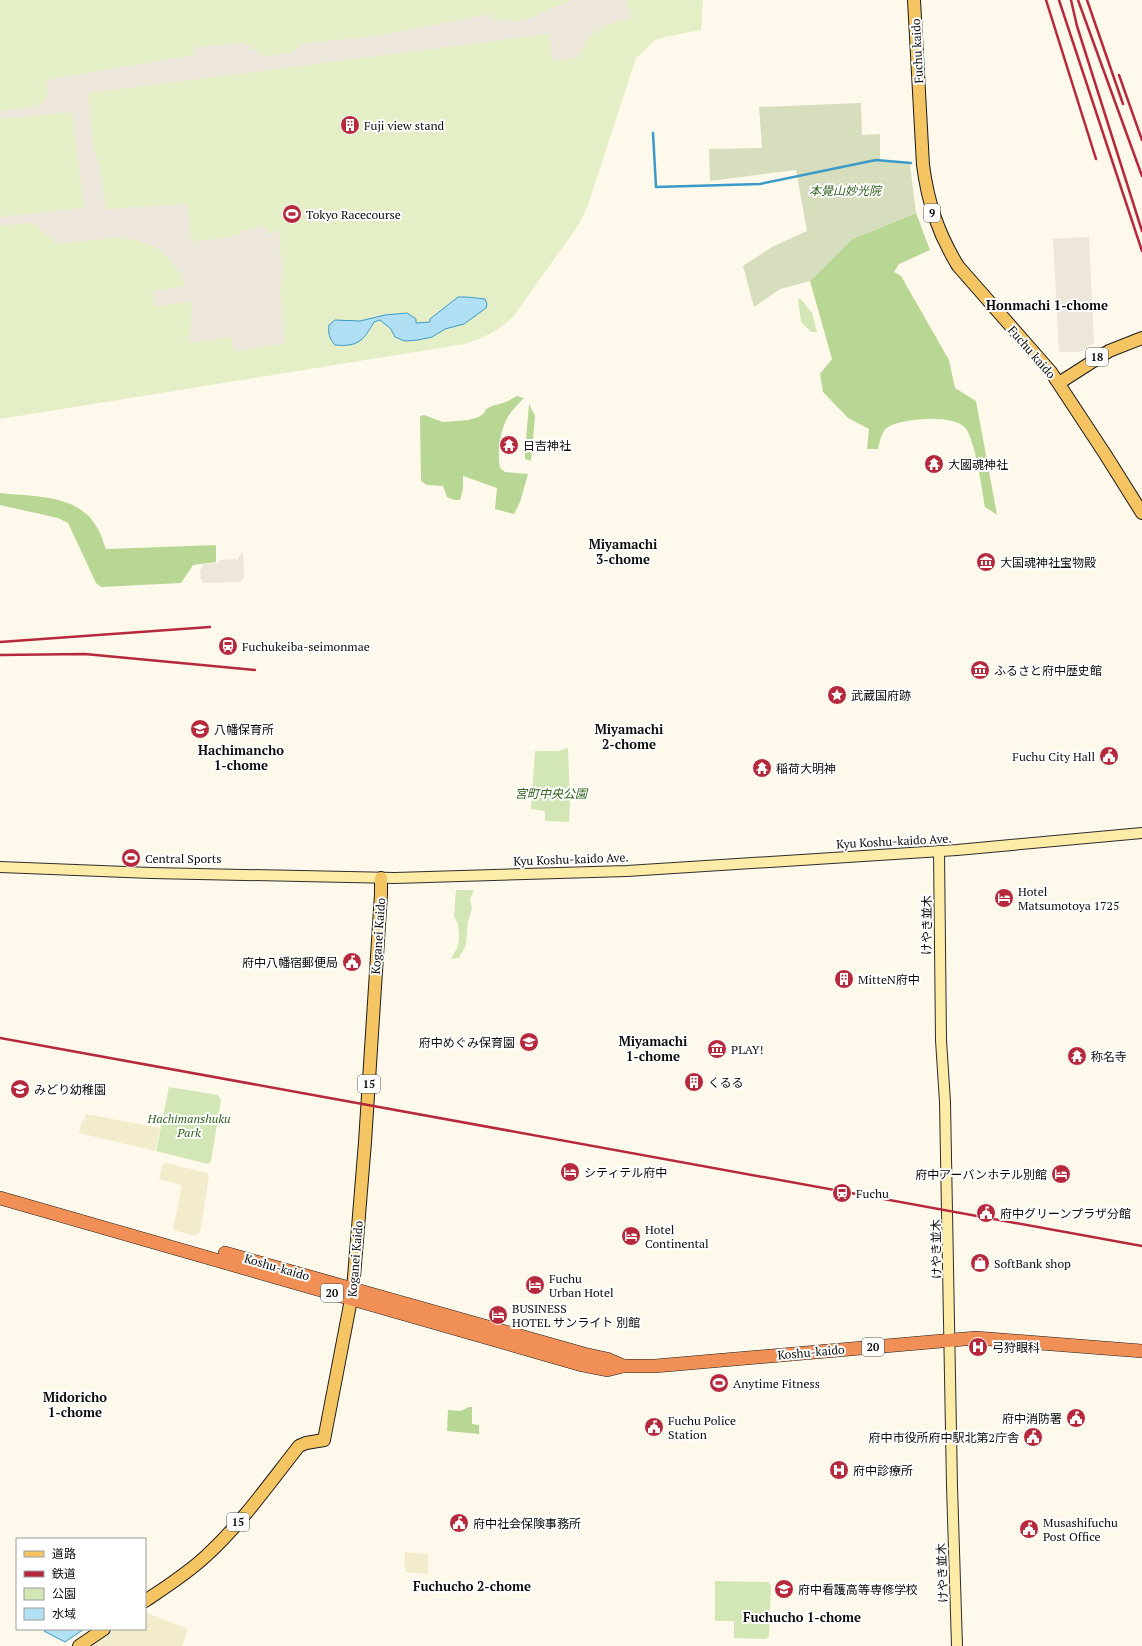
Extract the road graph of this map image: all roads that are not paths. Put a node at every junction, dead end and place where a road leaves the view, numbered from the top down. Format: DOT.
graph roads {
  1 [pos="914,0"];
  2 [pos="1142,338"];
  3 [pos="1059,383"];
  4 [pos="1142,513"];
  5 [pos="1142,833"];
  6 [pos="939,852"];
  7 [pos="0,867"];
  8 [pos="381,878"];
  9 [pos="0,1189"];
  10 [pos="0,1198"];
  11 [pos="352,1294"];
  12 [pos="951,1340"];
  13 [pos="1142,1350"];
  14 [pos="146,1600"];
  15 [pos="103,1630"];
  16 [pos="79,1646"];
  17 [pos="957,1646"];
  1 -- 3 [label="main road, Fuchu kaido / 9"];
  2 -- 3 [label="main road, 18"];
  3 -- 4 [label="main road, Fuchu kaido / 9"];
  5 -- 6 [label="main road, Kyu Koshu-kaido Ave."];
  6 -- 8 [label="main road, Kyu Koshu-kaido Ave."];
  6 -- 12 [label="main road, けやき並木"];
  7 -- 8 [label="main road, Kyu Koshu-kaido Ave."];
  8 -- 11 [label="main road, Koganei Kaido / 15"];
  9 -- 11 [label="highway, Koshu-kaido / 20"];
  10 -- 11 [label="highway, Koshu-kaido / 20"];
  11 -- 12 [label="highway, Koshu-kaido / 20"];
  11 -- 14 [label="main road, Koganei Kaido / 15"];
  12 -- 13 [label="highway, Koshu-kaido / 20"];
  12 -- 17 [label="main road, けやき並木"];
  15 -- 16 [label="main road"];
}
